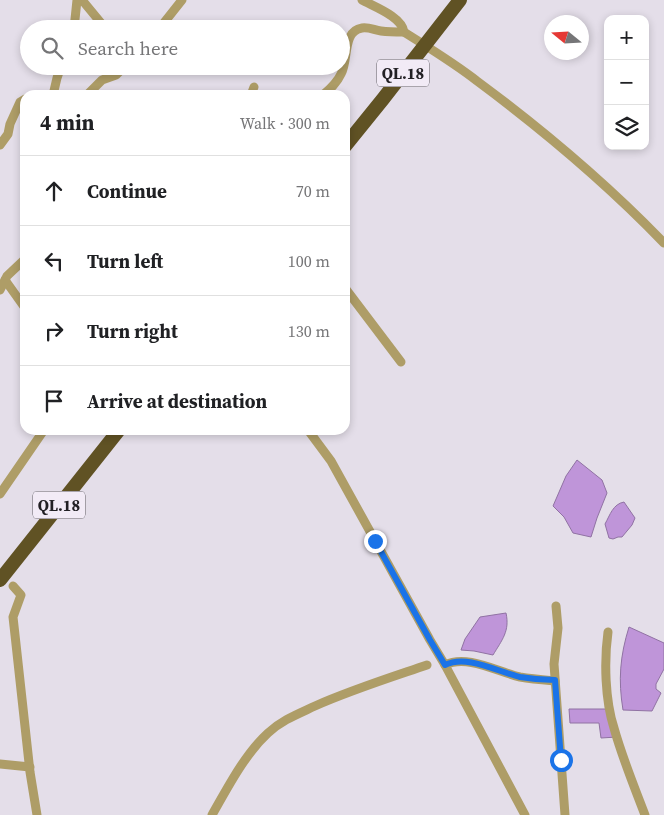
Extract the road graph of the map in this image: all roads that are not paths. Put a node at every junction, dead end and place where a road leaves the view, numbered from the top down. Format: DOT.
graph roads {
  1 [pos="77,0"];
  2 [pos="82,0"];
  3 [pos="182,0"];
  4 [pos="362,0"];
  5 [pos="460,0"];
  6 [pos="75,20"];
  7 [pos="99,20"];
  8 [pos="166,20"];
  9 [pos="404,32"];
  10 [pos="350,34"];
  11 [pos="58,75"];
  12 [pos="115,75"];
  13 [pos="341,75"];
  14 [pos="54,90"];
  15 [pos="92,90"];
  16 [pos="328,90"];
  17 [pos="20,102"];
  18 [pos="350,140"];
  19 [pos="0,145"];
  20 [pos="664,242"];
  21 [pos="20,264"];
  22 [pos="5,280"];
  23 [pos="0,290"];
  24 [pos="350,295"];
  25 [pos="20,301"];
  26 [pos="401,362"];
  27 [pos="41,435"];
  28 [pos="114,435"];
  29 [pos="312,435"];
  30 [pos="0,494"];
  31 [pos="6,583"];
  32 [pos="556,606"];
  33 [pos="608,632"];
  34 [pos="427,665"];
  35 [pos="445,665"];
  36 [pos="555,680"];
  37 [pos="0,764"];
  38 [pos="30,767"];
  39 [pos="37,815"];
  40 [pos="212,815"];
  41 [pos="525,815"];
  42 [pos="565,815"];
  43 [pos="645,815"];
  1 -- 6 [label="street"];
  2 -- 7 [label="street"];
  3 -- 8 [label="street"];
  4 -- 9 [label="street"];
  5 -- 18 [label="highway, QL.18"];
  9 -- 10 [label="street"];
  9 -- 20 [label="street"];
  11 -- 14 [label="street"];
  12 -- 15 [label="street"];
  13 -- 16 [label="street"];
  17 -- 19 [label="street"];
  21 -- 22 [label="street"];
  22 -- 23 [label="street"];
  22 -- 25 [label="street"];
  24 -- 26 [label="street"];
  27 -- 30 [label="street"];
  28 -- 31 [label="highway, QL.18"];
  29 -- 35 [label="street"];
  31 -- 38 [label="street"];
  32 -- 36 [label="street"];
  33 -- 43 [label="street"];
  34 -- 40 [label="street"];
  35 -- 36 [label="street"];
  35 -- 41 [label="street"];
  36 -- 42 [label="street"];
  37 -- 38 [label="street"];
  38 -- 39 [label="street"];
}
